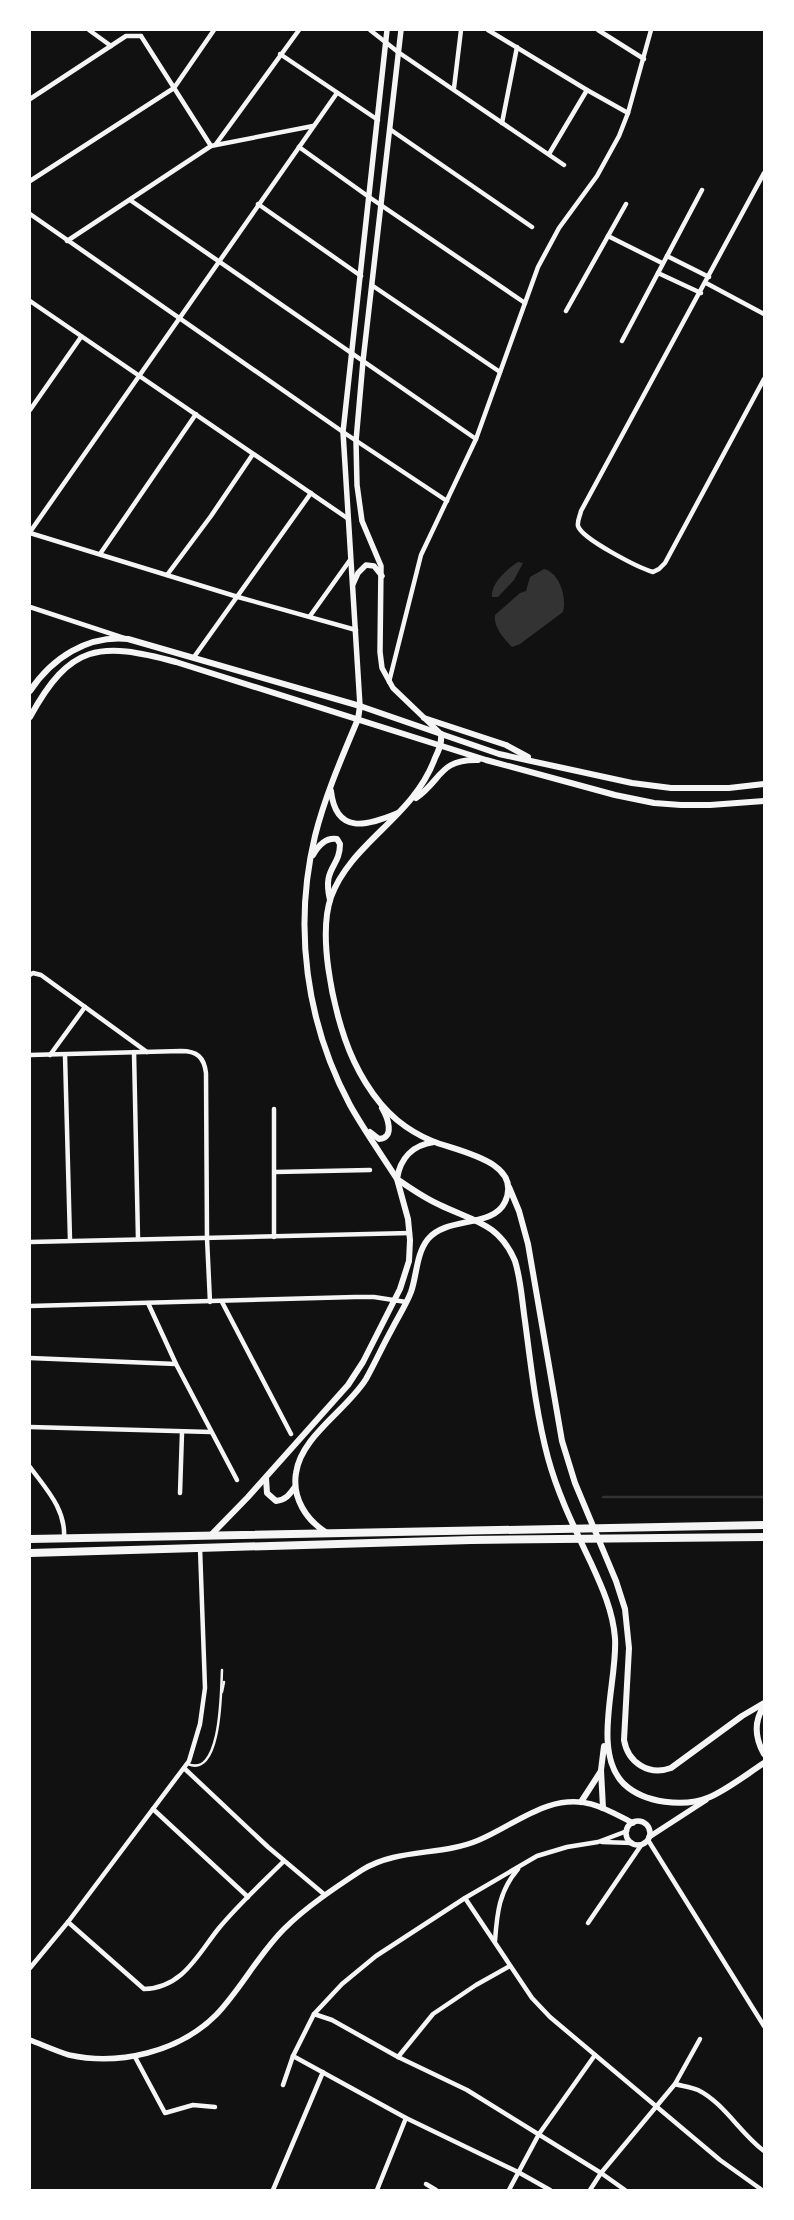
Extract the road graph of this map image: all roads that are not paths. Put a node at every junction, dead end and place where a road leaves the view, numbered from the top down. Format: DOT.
graph roads {
  1 [pos="89,30"];
  2 [pos="122,30"];
  3 [pos="144,30"];
  4 [pos="214,30"];
  5 [pos="299,30"];
  6 [pos="370,30"];
  7 [pos="387,30"];
  8 [pos="401,30"];
  9 [pos="461,30"];
  10 [pos="488,30"];
  11 [pos="598,30"];
  12 [pos="651,30"];
  13 [pos="126,36"];
  14 [pos="140,36"];
  15 [pos="386,43"];
  16 [pos="111,46"];
  17 [pos="517,47"];
  18 [pos="398,52"];
  19 [pos="280,54"];
  20 [pos="644,59"];
  21 [pos="174,88"];
  22 [pos="454,88"];
  23 [pos="587,90"];
  24 [pos="337,93"];
  25 [pos="30,99"];
  26 [pos="628,113"];
  27 [pos="378,120"];
  28 [pos="502,123"];
  29 [pos="313,126"];
  30 [pos="391,130"];
  31 [pos="216,144"];
  32 [pos="210,146"];
  33 [pos="299,147"];
  34 [pos="549,154"];
  35 [pos="564,165"];
  36 [pos="764,173"];
  37 [pos="30,181"];
  38 [pos="702,190"];
  39 [pos="369,197"];
  40 [pos="130,200"];
  41 [pos="258,204"];
  42 [pos="626,204"];
  43 [pos="382,205"];
  44 [pos="30,214"];
  45 [pos="532,227"];
  46 [pos="608,236"];
  47 [pos="68,241"];
  48 [pos="667,256"];
  49 [pos="219,262"];
  50 [pos="662,263"];
  51 [pos="658,273"];
  52 [pos="361,276"];
  53 [pos="708,277"];
  54 [pos="706,283"];
  55 [pos="372,286"];
  56 [pos="701,293"];
  57 [pos="30,301"];
  58 [pos="525,304"];
  59 [pos="566,311"];
  60 [pos="764,314"];
  61 [pos="181,318"];
  62 [pos="81,337"];
  63 [pos="622,341"];
  64 [pos="352,354"];
  65 [pos="363,361"];
  66 [pos="500,372"];
  67 [pos="140,376"];
  68 [pos="764,379"];
  69 [pos="30,410"];
  70 [pos="196,414"];
  71 [pos="343,432"];
  72 [pos="476,439"];
  73 [pos="356,441"];
  74 [pos="253,454"];
  75 [pos="311,493"];
  76 [pos="446,501"];
  77 [pos="347,518"];
  78 [pos="30,533"];
  79 [pos="100,554"];
  80 [pos="350,560"];
  81 [pos="167,575"];
  82 [pos="382,576"];
  83 [pos="353,585"];
  84 [pos="238,597"];
  85 [pos="30,607"];
  86 [pos="310,616"];
  87 [pos="356,630"];
  88 [pos="128,639"];
  89 [pos="194,657"];
  90 [pos="389,683"];
  91 [pos="30,691"];
  92 [pos="360,706"];
  93 [pos="30,717"];
  94 [pos="424,718"];
  95 [pos="358,719"];
  96 [pos="441,734"];
  97 [pos="440,745"];
  98 [pos="486,760"];
  99 [pos="533,760"];
  100 [pos="764,784"];
  101 [pos="330,789"];
  102 [pos="412,800"];
  103 [pos="764,801"];
  104 [pos="402,811"];
  105 [pos="310,860"];
  106 [pos="330,900"];
  107 [pos="30,975"];
  108 [pos="85,1007"];
  109 [pos="134,1052"];
  110 [pos="147,1052"];
  111 [pos="50,1055"];
  112 [pos="65,1055"];
  113 [pos="30,1056"];
  114 [pos="373,1094"];
  115 [pos="350,1105"];
  116 [pos="274,1109"];
  117 [pos="434,1142"];
  118 [pos="370,1170"];
  119 [pos="275,1172"];
  120 [pos="397,1178"];
  121 [pos="505,1179"];
  122 [pos="475,1220"];
  123 [pos="410,1233"];
  124 [pos="274,1236"];
  125 [pos="207,1238"];
  126 [pos="138,1239"];
  127 [pos="70,1240"];
  128 [pos="30,1242"];
  129 [pos="394,1300"];
  130 [pos="210,1302"];
  131 [pos="222,1302"];
  132 [pos="406,1302"];
  133 [pos="148,1303"];
  134 [pos="30,1306"];
  135 [pos="30,1358"];
  136 [pos="176,1364"];
  137 [pos="30,1427"];
  138 [pos="212,1432"];
  139 [pos="182,1433"];
  140 [pos="291,1434"];
  141 [pos="30,1467"];
  142 [pos="266,1478"];
  143 [pos="237,1480"];
  144 [pos="295,1487"];
  145 [pos="180,1493"];
  146 [pos="764,1525"];
  147 [pos="327,1533"];
  148 [pos="211,1535"];
  149 [pos="764,1537"];
  150 [pos="30,1539"];
  151 [pos="64,1539"];
  152 [pos="78,1539"];
  153 [pos="200,1548"];
  154 [pos="78,1550"];
  155 [pos="30,1553"];
  156 [pos="222,1670"];
  157 [pos="224,1682"];
  158 [pos="611,1698"];
  159 [pos="220,1701"];
  160 [pos="764,1704"];
  161 [pos="757,1736"];
  162 [pos="764,1740"];
  163 [pos="764,1754"];
  164 [pos="764,1763"];
  165 [pos="186,1766"];
  166 [pos="601,1770"];
  167 [pos="710,1797"];
  168 [pos="581,1802"];
  169 [pos="602,1808"];
  170 [pos="153,1809"];
  171 [pos="632,1823"];
  172 [pos="626,1831"];
  173 [pos="649,1838"];
  174 [pos="598,1842"];
  175 [pos="632,1843"];
  176 [pos="642,1844"];
  177 [pos="284,1861"];
  178 [pos="521,1865"];
  179 [pos="325,1896"];
  180 [pos="248,1897"];
  181 [pos="465,1898"];
  182 [pos="68,1922"];
  183 [pos="588,1922"];
  184 [pos="495,1942"];
  185 [pos="510,1966"];
  186 [pos="30,1968"];
  187 [pos="314,2014"];
  188 [pos="764,2026"];
  189 [pos="700,2039"];
  190 [pos="30,2040"];
  191 [pos="595,2055"];
  192 [pos="293,2056"];
  193 [pos="135,2057"];
  194 [pos="398,2057"];
  195 [pos="323,2072"];
  196 [pos="675,2084"];
  197 [pos="283,2085"];
  198 [pos="216,2107"];
  199 [pos="656,2107"];
  200 [pos="406,2118"];
  201 [pos="539,2134"];
  202 [pos="764,2151"];
  203 [pos="518,2172"];
  204 [pos="602,2173"];
  205 [pos="426,2184"];
  206 [pos="273,2190"];
  207 [pos="377,2190"];
  208 [pos="436,2190"];
  209 [pos="509,2190"];
  210 [pos="550,2190"];
  211 [pos="590,2190"];
  212 [pos="625,2190"];
  213 [pos="762,2190"];
  1 -- 16 [label="street"];
  2 -- 13 [label="street"];
  3 -- 14 [label="street"];
  4 -- 21 [label="street"];
  5 -- 19 [label="street"];
  6 -- 15 [label="street"];
  7 -- 15 [label="street"];
  8 -- 18 [label="street"];
  9 -- 22 [label="street"];
  10 -- 17 [label="street"];
  11 -- 20 [label="street"];
  12 -- 20 [label="street"];
  13 -- 14 [label="street"];
  13 -- 16 [label="street"];
  14 -- 21 [label="street"];
  15 -- 18 [label="street"];
  15 -- 27 [label="street"];
  16 -- 25 [label="street"];
  17 -- 23 [label="street"];
  17 -- 28 [label="street"];
  18 -- 22 [label="street"];
  18 -- 30 [label="street"];
  19 -- 24 [label="street"];
  19 -- 31 [label="street"];
  20 -- 26 [label="street"];
  21 -- 32 [label="street"];
  21 -- 37 [label="street"];
  22 -- 28 [label="street"];
  23 -- 26 [label="street"];
  23 -- 34 [label="street"];
  24 -- 27 [label="street"];
  24 -- 29 [label="street"];
  26 -- 58 [label="street"];
  27 -- 39 [label="street"];
  28 -- 34 [label="street"];
  29 -- 31 [label="street"];
  29 -- 33 [label="street"];
  30 -- 43 [label="street"];
  30 -- 45 [label="street"];
  31 -- 32 [label="street"];
  32 -- 40 [label="street"];
  33 -- 39 [label="street"];
  33 -- 41 [label="street"];
  34 -- 35 [label="street"];
  36 -- 53 [label="street"];
  38 -- 48 [label="street"];
  39 -- 43 [label="street"];
  39 -- 52 [label="street"];
  40 -- 47 [label="street"];
  40 -- 49 [label="street"];
  41 -- 49 [label="street"];
  41 -- 52 [label="street"];
  42 -- 46 [label="street"];
  43 -- 55 [label="street"];
  43 -- 58 [label="street"];
  44 -- 47 [label="street"];
  46 -- 50 [label="street"];
  46 -- 59 [label="street"];
  47 -- 61 [label="street"];
  48 -- 50 [label="street"];
  48 -- 53 [label="street"];
  49 -- 61 [label="street"];
  49 -- 64 [label="street"];
  50 -- 51 [label="street"];
  51 -- 56 [label="street"];
  51 -- 63 [label="street"];
  52 -- 64 [label="street"];
  53 -- 54 [label="street"];
  54 -- 56 [label="street"];
  54 -- 60 [label="street"];
  55 -- 65 [label="street"];
  55 -- 66 [label="street"];
  56 -- 68 [label="street"];
  57 -- 62 [label="street"];
  58 -- 66 [label="street"];
  61 -- 67 [label="street"];
  61 -- 71 [label="street"];
  62 -- 67 [label="street"];
  62 -- 69 [label="street"];
  64 -- 65 [label="street"];
  64 -- 71 [label="street"];
  65 -- 72 [label="street"];
  65 -- 73 [label="street"];
  66 -- 72 [label="street"];
  67 -- 70 [label="street"];
  67 -- 78 [label="street"];
  70 -- 74 [label="street"];
  70 -- 79 [label="street"];
  71 -- 73 [label="street"];
  71 -- 77 [label="street"];
  72 -- 76 [label="street"];
  73 -- 76 [label="street"];
  73 -- 82 [label="street"];
  74 -- 75 [label="street"];
  74 -- 81 [label="street"];
  75 -- 77 [label="street"];
  75 -- 84 [label="street"];
  76 -- 90 [label="street"];
  77 -- 80 [label="street"];
  78 -- 79 [label="street"];
  79 -- 81 [label="street"];
  80 -- 83 [label="street"];
  80 -- 86 [label="street"];
  81 -- 84 [label="street"];
  82 -- 83 [label="street"];
  82 -- 90 [label="street"];
  83 -- 87 [label="street"];
  84 -- 86 [label="street"];
  84 -- 89 [label="street"];
  85 -- 88 [label="street"];
  86 -- 87 [label="street"];
  87 -- 92 [label="street"];
  88 -- 89 [label="main road"];
  88 -- 91 [label="main road"];
  89 -- 92 [label="main road"];
  90 -- 94 [label="street"];
  92 -- 95 [label="main road"];
  92 -- 96 [label="main road"];
  93 -- 95 [label="main road"];
  94 -- 96 [label="street"];
  94 -- 99 [label="main road"];
  95 -- 97 [label="main road"];
  95 -- 101 [label="main road"];
  96 -- 97 [label="main road"];
  96 -- 99 [label="main road"];
  97 -- 98 [label="main road"];
  97 -- 102 [label="main road"];
  98 -- 102 [label="main road"];
  98 -- 103 [label="main road"];
  99 -- 100 [label="main road"];
  101 -- 104 [label="main road"];
  101 -- 105 [label="main road"];
  102 -- 104 [label="main road"];
  104 -- 106 [label="main road"];
  105 -- 106 [label="main road"];
  105 -- 115 [label="main road"];
  106 -- 114 [label="main road"];
  107 -- 108 [label="street"];
  108 -- 110 [label="street"];
  108 -- 111 [label="street"];
  109 -- 110 [label="street"];
  109 -- 112 [label="street"];
  109 -- 126 [label="street"];
  110 -- 125 [label="street"];
  111 -- 112 [label="street"];
  111 -- 113 [label="street"];
  112 -- 127 [label="street"];
  114 -- 115 [label="main road"];
  114 -- 117 [label="main road"];
  115 -- 120 [label="main road"];
  116 -- 119 [label="street"];
  117 -- 120 [label="main road"];
  117 -- 121 [label="main road"];
  118 -- 119 [label="street"];
  119 -- 124 [label="street"];
  120 -- 122 [label="main road"];
  120 -- 123 [label="main road"];
  121 -- 122 [label="main road"];
  121 -- 160 [label="main road"];
  122 -- 132 [label="main road"];
  122 -- 158 [label="main road"];
  123 -- 124 [label="street"];
  123 -- 129 [label="main road"];
  124 -- 125 [label="street"];
  125 -- 126 [label="street"];
  125 -- 130 [label="street"];
  126 -- 127 [label="street"];
  127 -- 128 [label="street"];
  129 -- 131 [label="street"];
  129 -- 132 [label="street"];
  129 -- 142 [label="main road"];
  130 -- 131 [label="street"];
  130 -- 133 [label="street"];
  131 -- 140 [label="street"];
  132 -- 144 [label="main road"];
  133 -- 134 [label="street"];
  133 -- 136 [label="street"];
  135 -- 136 [label="street"];
  136 -- 138 [label="street"];
  137 -- 139 [label="street"];
  138 -- 139 [label="street"];
  138 -- 143 [label="street"];
  139 -- 145 [label="street"];
  141 -- 151 [label="street"];
  142 -- 144 [label="main road"];
  142 -- 148 [label="main road"];
  144 -- 147 [label="main road"];
  146 -- 147 [label="main road"];
  147 -- 148 [label="main road"];
  148 -- 152 [label="main road"];
  149 -- 153 [label="main road"];
  150 -- 151 [label="main road"];
  151 -- 152 [label="main road"];
  152 -- 154 [label="main road"];
  153 -- 154 [label="main road"];
  153 -- 165 [label="street"];
  154 -- 155 [label="main road"];
  156 -- 159 [label="lane"];
  157 -- 159 [label="lane"];
  158 -- 166 [label="main road"];
  158 -- 167 [label="main road"];
  159 -- 165 [label="lane"];
  160 -- 161 [label="main road"];
  161 -- 162 [label="main road"];
  161 -- 163 [label="main road"];
  164 -- 167 [label="main road"];
  165 -- 170 [label="street"];
  165 -- 177 [label="street"];
  166 -- 168 [label="main road"];
  166 -- 169 [label="main road"];
  167 -- 173 [label="street"];
  168 -- 169 [label="street"];
  168 -- 179 [label="street"];
  169 -- 171 [label="street"];
  170 -- 180 [label="street"];
  170 -- 182 [label="street"];
  171 -- 172 [label="street"];
  171 -- 173 [label="street"];
  172 -- 174 [label="street"];
  172 -- 175 [label="street"];
  173 -- 176 [label="street"];
  173 -- 188 [label="street"];
  174 -- 175 [label="street"];
  174 -- 178 [label="street"];
  175 -- 176 [label="street"];
  176 -- 183 [label="street"];
  177 -- 179 [label="street"];
  177 -- 180 [label="street"];
  178 -- 181 [label="street"];
  178 -- 184 [label="street"];
  179 -- 193 [label="street"];
  180 -- 182 [label="street"];
  181 -- 184 [label="street"];
  181 -- 187 [label="street"];
  182 -- 186 [label="street"];
  184 -- 185 [label="street"];
  185 -- 191 [label="street"];
  185 -- 194 [label="street"];
  187 -- 192 [label="street"];
  187 -- 194 [label="street"];
  189 -- 196 [label="street"];
  190 -- 193 [label="street"];
  191 -- 199 [label="street"];
  191 -- 201 [label="street"];
  192 -- 195 [label="street"];
  192 -- 197 [label="street"];
  193 -- 198 [label="street"];
  194 -- 201 [label="street"];
  195 -- 200 [label="street"];
  195 -- 206 [label="street"];
  196 -- 199 [label="street"];
  196 -- 202 [label="street"];
  199 -- 204 [label="street"];
  199 -- 213 [label="street"];
  200 -- 203 [label="street"];
  200 -- 207 [label="street"];
  201 -- 203 [label="street"];
  201 -- 204 [label="street"];
  203 -- 209 [label="street"];
  203 -- 210 [label="street"];
  204 -- 211 [label="street"];
  204 -- 212 [label="street"];
  205 -- 208 [label="street"];
}
